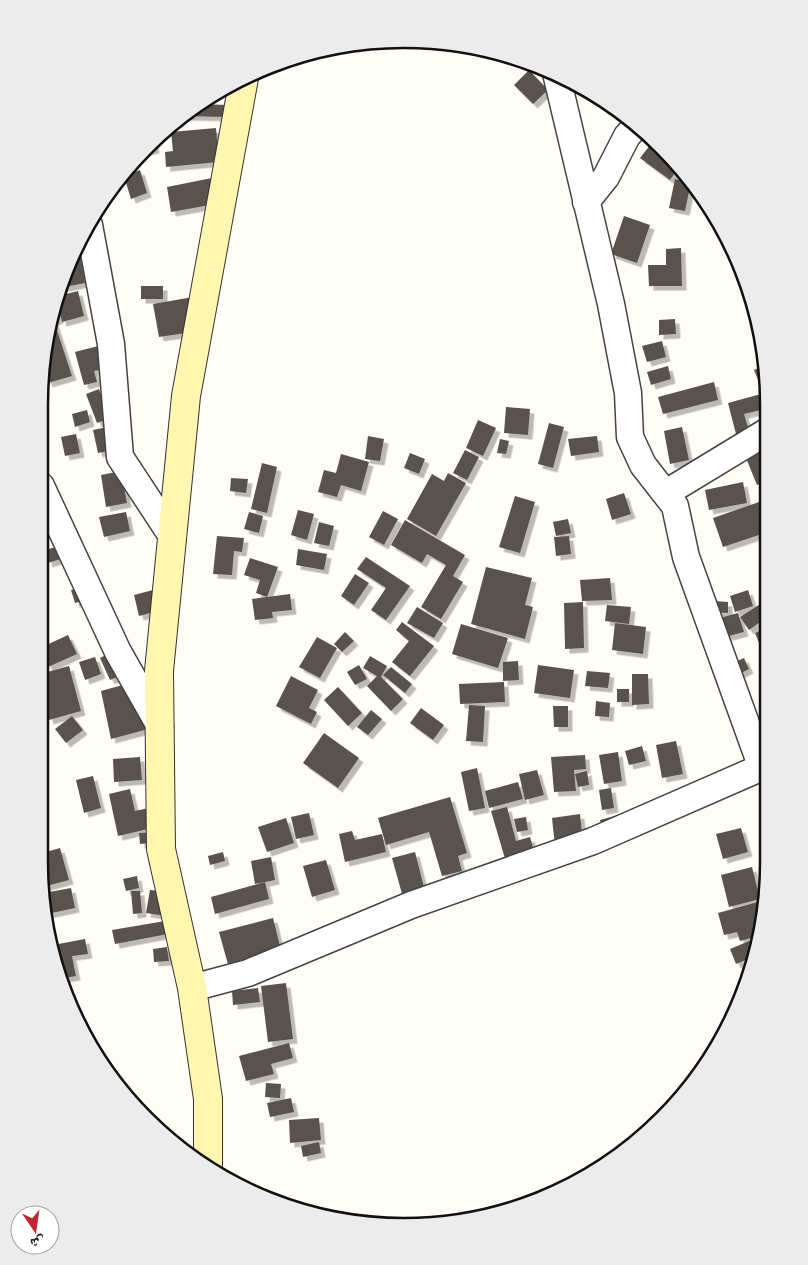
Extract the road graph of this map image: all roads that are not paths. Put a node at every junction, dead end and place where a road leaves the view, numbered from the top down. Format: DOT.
graph roads {
  1 [pos="558,82"];
  2 [pos="243,86"];
  3 [pos="632,131"];
  4 [pos="586,202"];
  5 [pos="91,234"];
  6 [pos="760,436"];
  7 [pos="666,493"];
  8 [pos="48,501"];
  9 [pos="172,536"];
  10 [pos="160,726"];
  11 [pos="760,755"];
  12 [pos="760,768"];
  13 [pos="192,988"];
  14 [pos="208,1158"];
  1 -- 4 [label="street"];
  2 -- 9 [label="street"];
  3 -- 4 [label="street"];
  4 -- 7 [label="street"];
  5 -- 9 [label="street"];
  6 -- 7 [label="street"];
  7 -- 11 [label="street"];
  8 -- 10 [label="street"];
  9 -- 10 [label="street"];
  10 -- 13 [label="street"];
  12 -- 13 [label="street"];
  13 -- 14 [label="street"];
}
